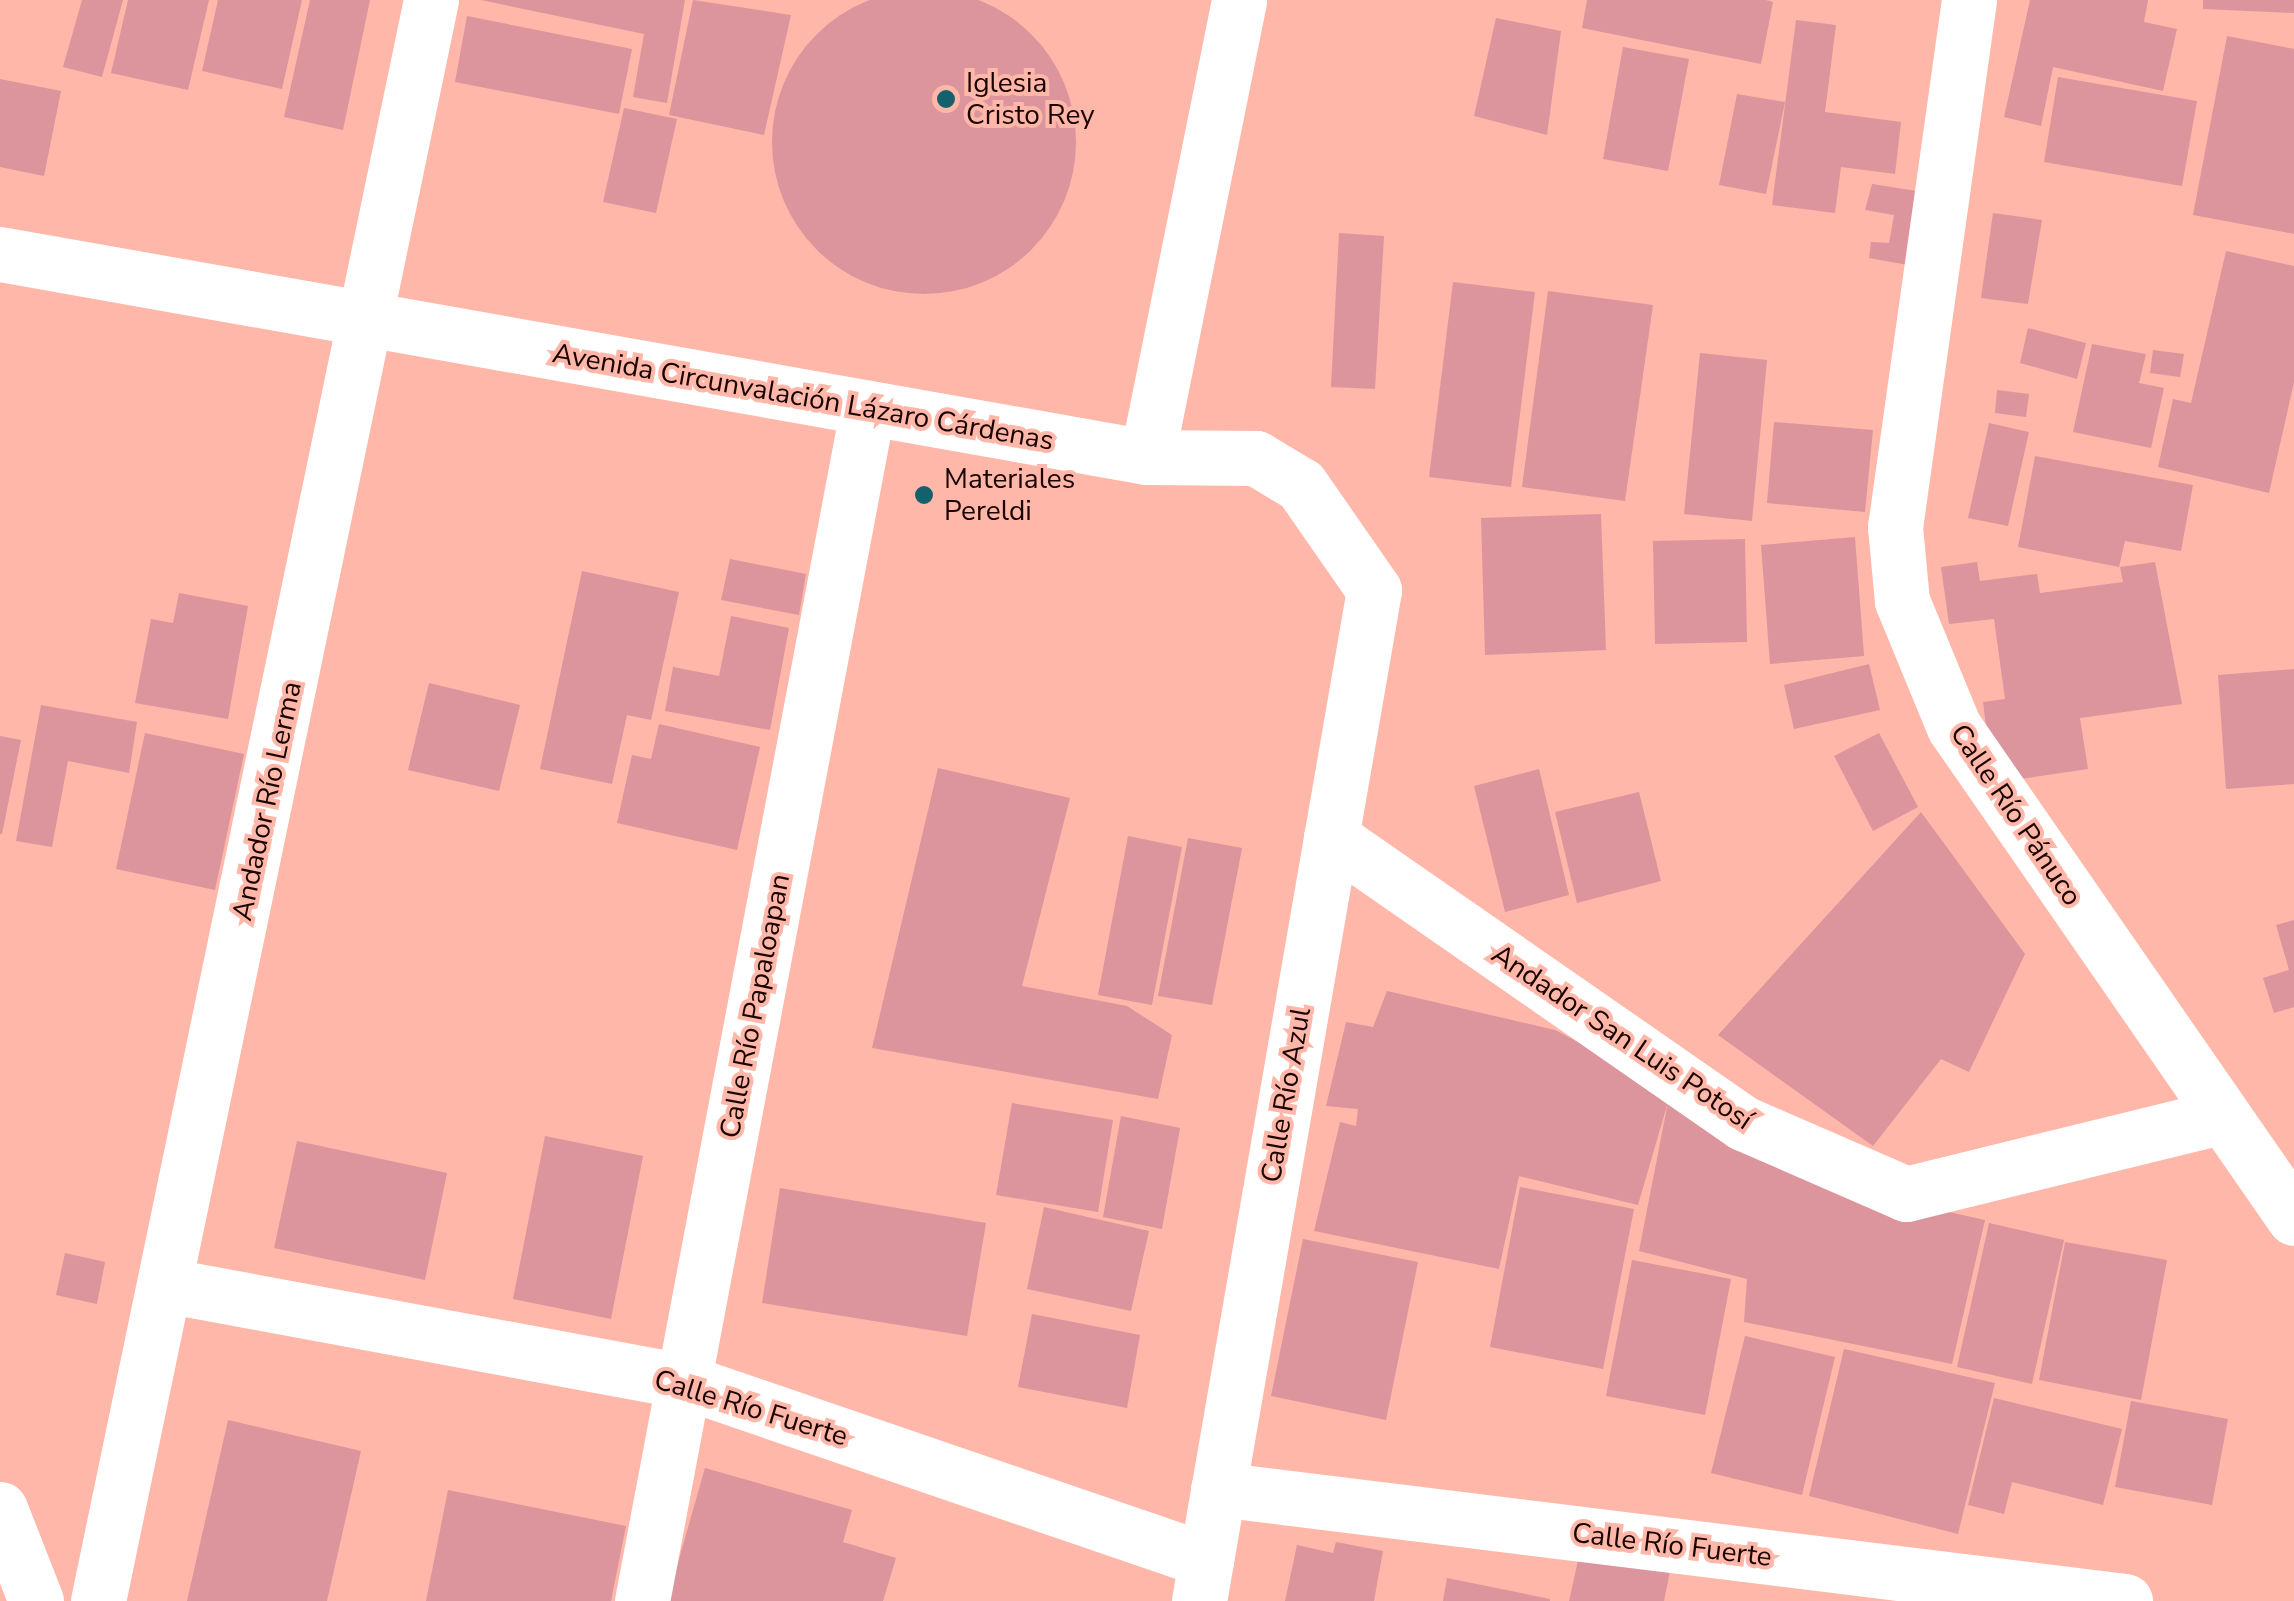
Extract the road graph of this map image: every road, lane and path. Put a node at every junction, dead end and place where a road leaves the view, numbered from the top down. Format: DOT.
graph roads {
  1 [pos="431,0"];
  2 [pos="1240,0"];
  3 [pos="1968,0"];
  4 [pos="0,254"];
  5 [pos="369,319"];
  6 [pos="867,411"];
  7 [pos="1147,458"];
  8 [pos="1374,590"];
  9 [pos="1331,837"];
  10 [pos="2224,1116"];
  11 [pos="2294,1218"];
  12 [pos="165,1284"];
  13 [pos="683,1381"];
  14 [pos="1218,1490"];
  15 [pos="0,1509"];
  16 [pos="1202,1580"];
  17 [pos="36,1601"];
  18 [pos="98,1601"];
  19 [pos="642,1601"];
  20 [pos="2125,1601"];
  1 -- 5 [label="street, Andador Río Lerma"];
  2 -- 7 [label="street"];
  3 -- 10 [label="street, Calle Río Pánuco"];
  4 -- 5 [label="street, Avenida Circunvalación Lázaro Cárdenas"];
  5 -- 6 [label="street, Avenida Circunvalación Lázaro Cárdenas"];
  5 -- 12 [label="street, Andador Río Lerma"];
  6 -- 7 [label="street, Avenida Circunvalación Lázaro Cárdenas"];
  6 -- 13 [label="street, Calle Río Papaloapan"];
  7 -- 8 [label="street, Avenida Circunvalación Lázaro Cárdenas"];
  8 -- 9 [label="street, Calle Río Azul"];
  9 -- 10 [label="street, Andador San Luis Potosí"];
  9 -- 14 [label="street, Calle Río Azul"];
  10 -- 11 [label="street, Calle Río Pánuco"];
  12 -- 13 [label="street, Calle Río Fuerte"];
  12 -- 18 [label="street, Andador Río Lerma"];
  13 -- 16 [label="street, Calle Río Fuerte"];
  13 -- 19 [label="street, Calle Río Papaloapan"];
  14 -- 16 [label="street, Calle Río Azul"];
  14 -- 20 [label="street, Calle Río Fuerte"];
  15 -- 17 [label="street"];
}
